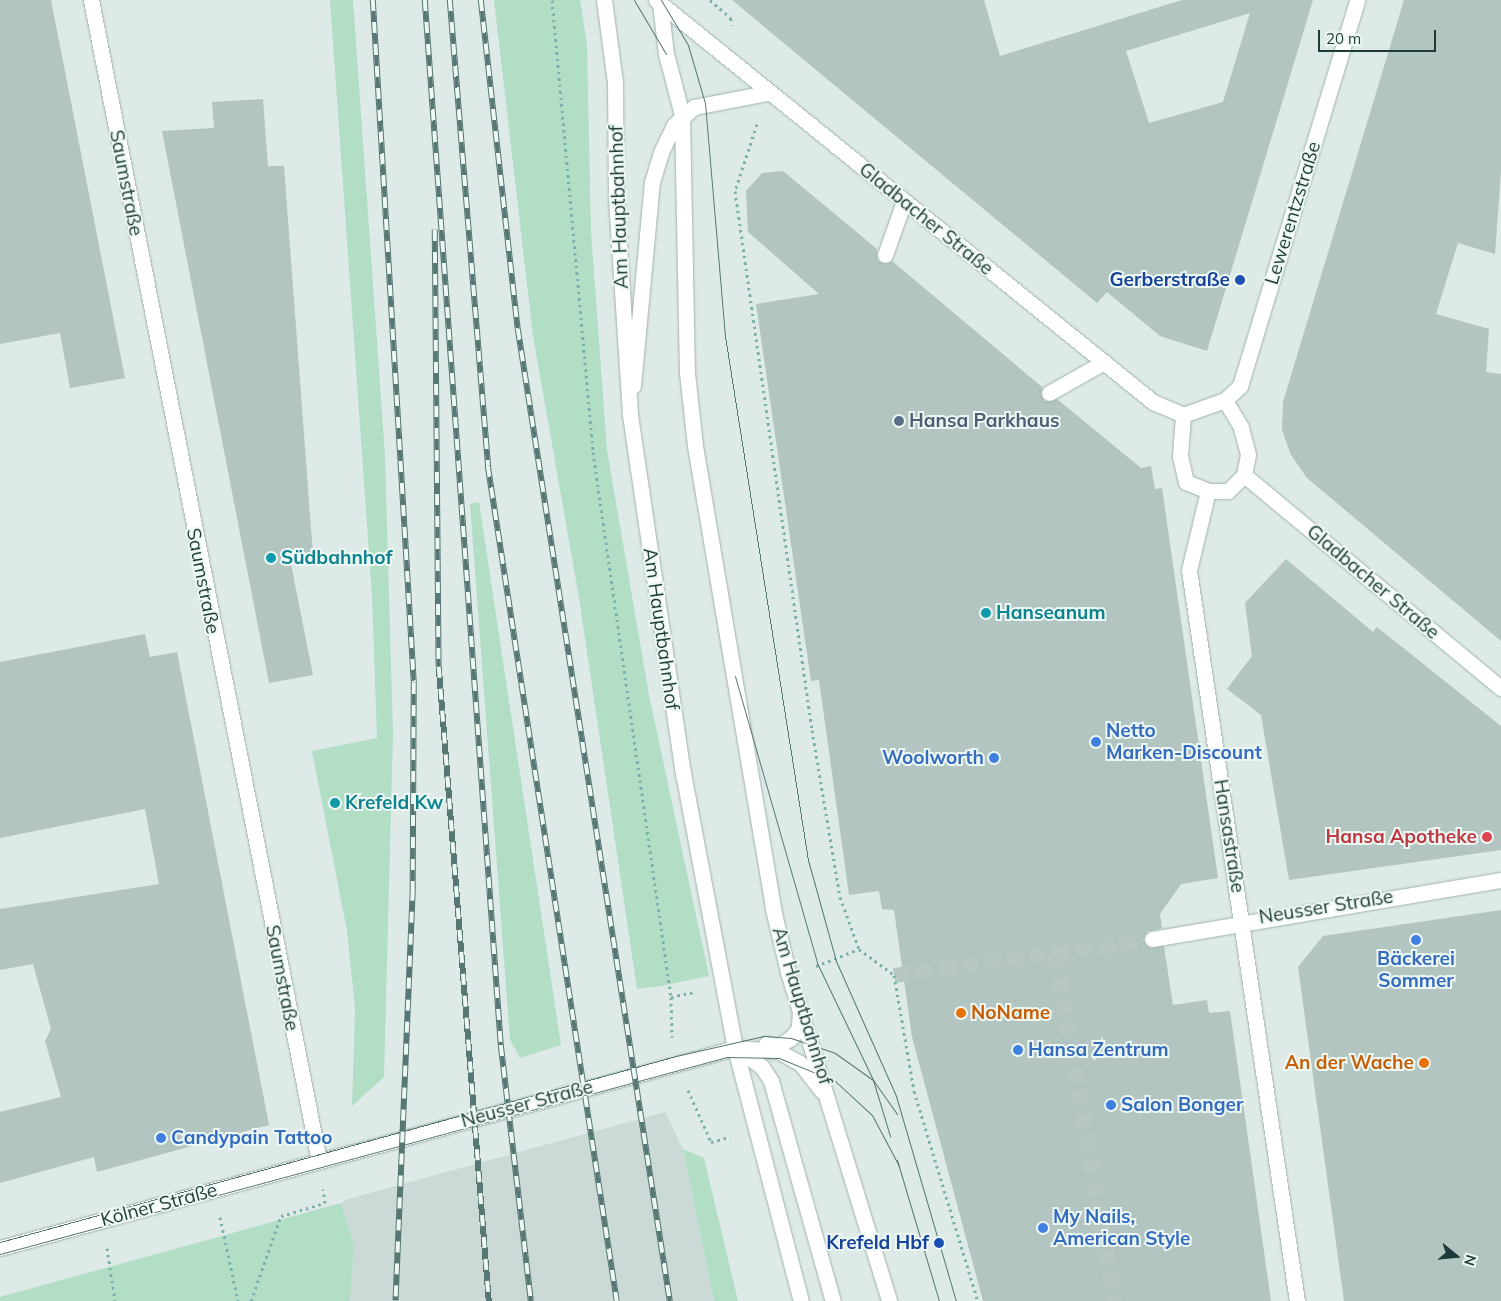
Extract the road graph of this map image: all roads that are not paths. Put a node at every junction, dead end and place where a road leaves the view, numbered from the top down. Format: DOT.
graph roads {
  1 [pos="90,0"];
  2 [pos="604,0"];
  3 [pos="1358,0"];
  4 [pos="658,2"];
  5 [pos="767,93"];
  6 [pos="682,116"];
  7 [pos="904,201"];
  8 [pos="885,255"];
  9 [pos="1104,362"];
  10 [pos="1049,393"];
  11 [pos="1225,400"];
  12 [pos="630,415"];
  13 [pos="1183,415"];
  14 [pos="1244,475"];
  15 [pos="1208,491"];
  16 [pos="1501,688"];
  17 [pos="1501,880"];
  18 [pos="1242,920"];
  19 [pos="1152,939"];
  20 [pos="800,1006"];
  21 [pos="735,1048"];
  22 [pos="830,1102"];
  23 [pos="319,1161"];
  24 [pos="0,1248"];
  25 [pos="802,1301"];
  26 [pos="833,1301"];
  27 [pos="889,1301"];
  28 [pos="1297,1301"];
  1 -- 23 [label="street, Saumstraße"];
  2 -- 12 [label="street, Am Hauptbahnhof"];
  3 -- 11 [label="street, Lewerentzstraße"];
  4 -- 5 [label="street, Gladbacher Straße"];
  4 -- 6 [label="street, Am Hauptbahnhof"];
  5 -- 6 [label="street"];
  5 -- 7 [label="street, Gladbacher Straße"];
  6 -- 12 [label="street, Am Hauptbahnhof"];
  6 -- 20 [label="street, Am Hauptbahnhof"];
  7 -- 8 [label="street"];
  7 -- 9 [label="street, Gladbacher Straße"];
  9 -- 10 [label="street"];
  9 -- 13 [label="street, Gladbacher Straße"];
  11 -- 13 [label="street, Lewerentzstraße"];
  11 -- 14 [label="street"];
  12 -- 21 [label="street, Am Hauptbahnhof"];
  13 -- 15 [label="street"];
  14 -- 15 [label="street"];
  14 -- 16 [label="street, Gladbacher Straße"];
  15 -- 18 [label="street, Hansastraße"];
  17 -- 18 [label="street, Neusser Straße"];
  18 -- 19 [label="street, Neusser Straße"];
  18 -- 28 [label="street, Hansastraße"];
  20 -- 21 [label="street"];
  20 -- 22 [label="street, Am Hauptbahnhof"];
  21 -- 22 [label="street"];
  21 -- 23 [label="street, Neusser Straße"];
  21 -- 25 [label="street, Am Hauptbahnhof"];
  21 -- 26 [label="street"];
  22 -- 27 [label="street, Am Hauptbahnhof"];
  23 -- 24 [label="street, Kölner Straße"];
}
